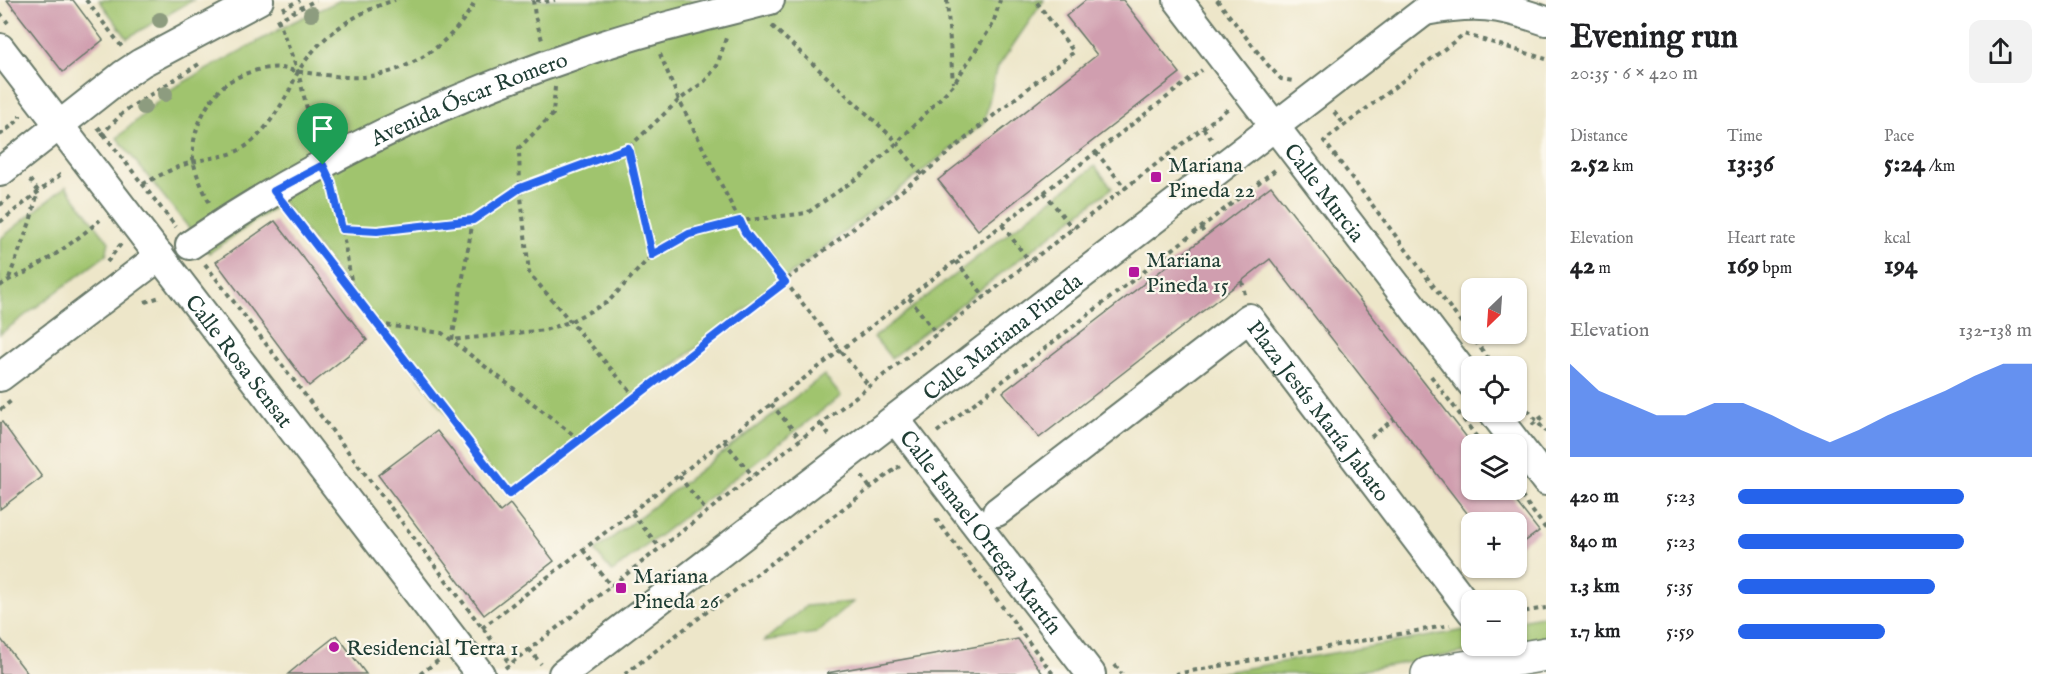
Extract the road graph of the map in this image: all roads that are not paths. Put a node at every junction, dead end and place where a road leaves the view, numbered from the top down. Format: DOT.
graph roads {
  1 [pos="1178,0"];
  2 [pos="1432,5"];
  3 [pos="748,6"];
  4 [pos="1507,8"];
  5 [pos="272,10"];
  6 [pos="7,40"];
  7 [pos="58,124"];
  8 [pos="1275,127"];
  9 [pos="0,172"];
  10 [pos="190,245"];
  11 [pos="159,256"];
  12 [pos="1461,370"];
  13 [pos="9,386"];
  14 [pos="895,419"];
  15 [pos="1500,422"];
  16 [pos="1546,481"];
  17 [pos="997,512"];
  18 [pos="1461,610"];
  19 [pos="1546,654"];
  20 [pos="1102,669"];
  21 [pos="480,674"];
  22 [pos="563,674"];
  23 [pos="1428,674"];
  1 -- 8 [label="street, Calle Murcia"];
  2 -- 4 [label="street"];
  2 -- 8 [label="street, Calle Mariana Pineda"];
  3 -- 10 [label="street, Avenida Óscar Romero"];
  5 -- 7 [label="street"];
  6 -- 7 [label="street, Calle Rosa Sensat"];
  7 -- 9 [label="street"];
  7 -- 11 [label="street, Calle Rosa Sensat"];
  8 -- 12 [label="street, Calle Murcia"];
  8 -- 14 [label="street, Calle Mariana Pineda"];
  11 -- 13 [label="street"];
  11 -- 21 [label="street, Calle Rosa Sensat"];
  14 -- 20 [label="street, Calle Ismael Ortega Martín"];
  14 -- 22 [label="street, Calle Mariana Pineda"];
  15 -- 16 [label="street"];
  17 -- 18 [label="street, Plaza Jesús María Jabato"];
  19 -- 23 [label="main road"];
}
